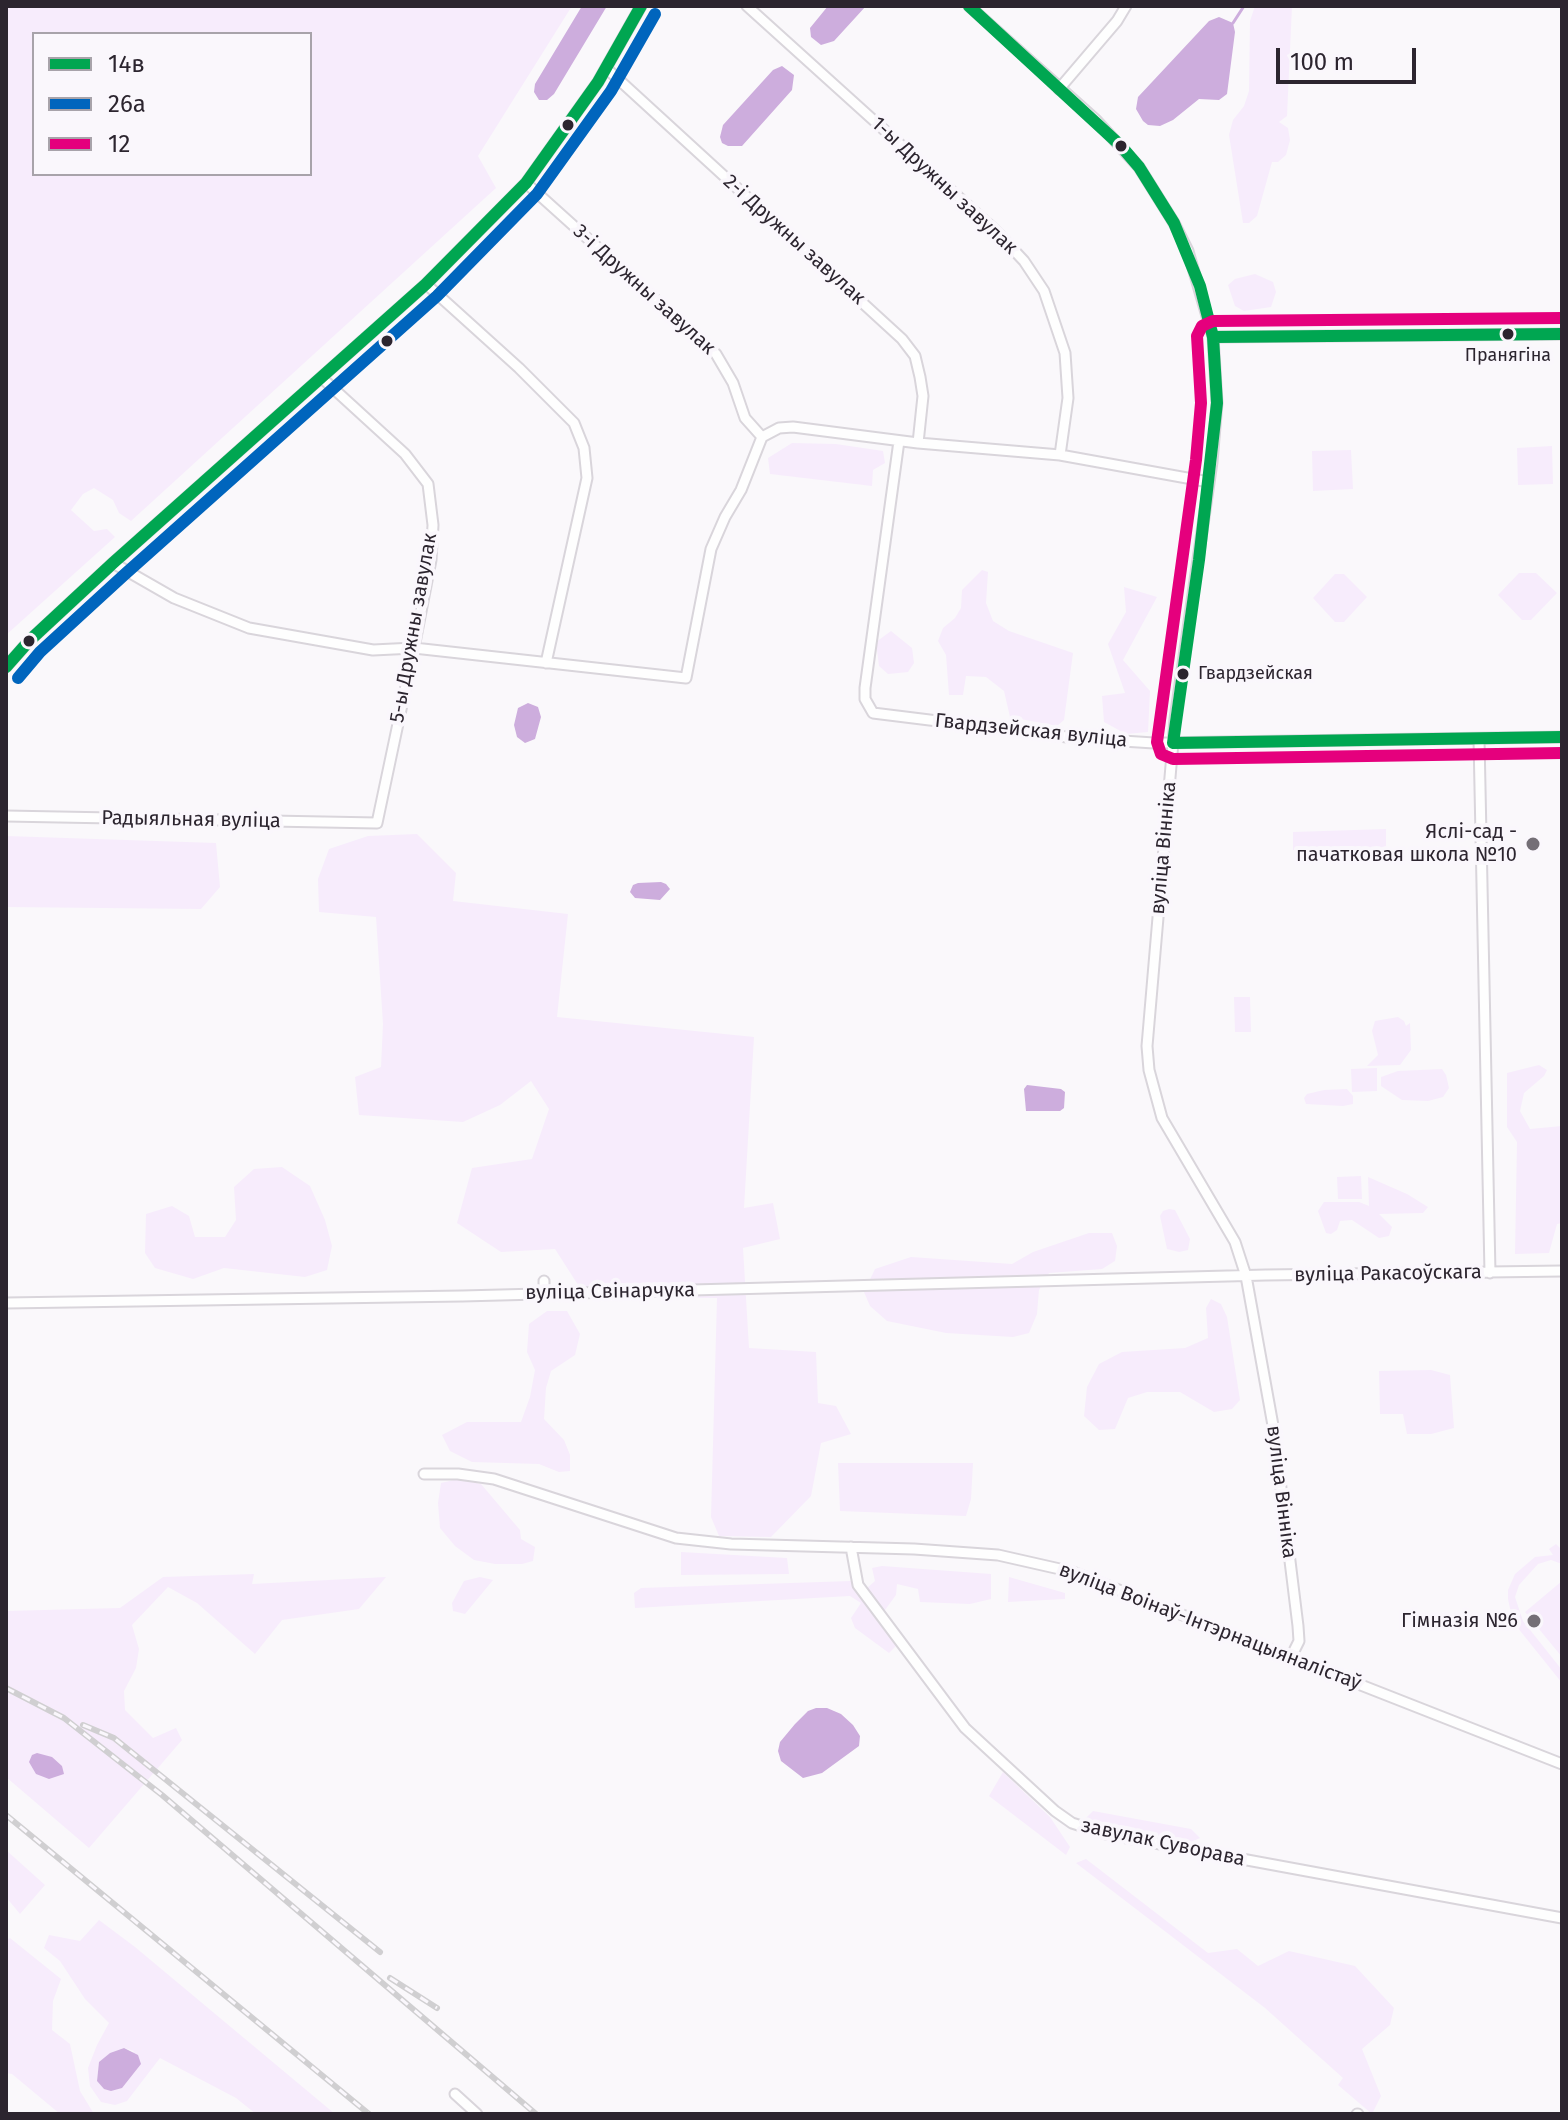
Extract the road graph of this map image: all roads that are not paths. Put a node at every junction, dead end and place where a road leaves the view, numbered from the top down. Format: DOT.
graph roads {
  1 [pos="641,6"];
  2 [pos="747,6"];
  3 [pos="969,6"];
  4 [pos="1126,6"];
  5 [pos="606,68"];
  6 [pos="1059,89"];
  7 [pos="526,183"];
  8 [pos="426,284"];
  9 [pos="1562,334"];
  10 [pos="1213,337"];
  11 [pos="323,379"];
  12 [pos="762,437"];
  13 [pos="899,441"];
  14 [pos="918,443"];
  15 [pos="1060,455"];
  16 [pos="1209,482"];
  17 [pos="113,563"];
  18 [pos="414,648"];
  19 [pos="546,663"];
  20 [pos="6,667"];
  21 [pos="1562,737"];
  22 [pos="1479,739"];
  23 [pos="1173,743"];
  24 [pos="6,816"];
  25 [pos="377,823"];
  26 [pos="1562,1271"];
  27 [pos="1490,1273"];
  28 [pos="1246,1276"];
  29 [pos="1214,1278"];
  30 [pos="544,1281"];
  31 [pos="544,1294"];
  32 [pos="6,1303"];
  33 [pos="424,1474"];
  34 [pos="851,1547"];
  35 [pos="1291,1657"];
  36 [pos="1562,1764"];
  37 [pos="1562,1918"];
  38 [pos="455,2094"];
  39 [pos="477,2114"];
  1 -- 5 [label="street"];
  2 -- 15 [label="street, 1-ы Дружны завулак"];
  3 -- 6 [label="street, вуліца Вінніка"];
  4 -- 6 [label="street"];
  5 -- 7 [label="street"];
  5 -- 14 [label="street, 2-і Дружны завулак"];
  6 -- 10 [label="street, вуліца Вінніка"];
  7 -- 8 [label="street"];
  7 -- 12 [label="street, 3-і Дружны завулак"];
  8 -- 11 [label="street"];
  8 -- 19 [label="street"];
  9 -- 10 [label="street"];
  10 -- 16 [label="street, вуліца Вінніка"];
  11 -- 17 [label="street"];
  11 -- 18 [label="street, 5-ы Дружны завулак"];
  12 -- 13 [label="street"];
  12 -- 19 [label="street"];
  13 -- 14 [label="street"];
  13 -- 23 [label="street, Гвардзейская вуліца"];
  14 -- 15 [label="street"];
  15 -- 16 [label="street"];
  16 -- 23 [label="street, вуліца Вінніка"];
  17 -- 18 [label="street"];
  17 -- 20 [label="street"];
  18 -- 19 [label="street"];
  18 -- 25 [label="street, 5-ы Дружны завулак"];
  21 -- 22 [label="street, Гвардзейская вуліца"];
  22 -- 23 [label="street, Гвардзейская вуліца"];
  22 -- 27 [label="street"];
  23 -- 28 [label="street, вуліца Вінніка"];
  24 -- 25 [label="street, Радыяльная вуліца"];
  26 -- 27 [label="street, вуліца Ракасоўскага"];
  27 -- 28 [label="street, вуліца Ракасоўскага"];
  28 -- 29 [label="street, вуліца Ракасоўскага"];
  28 -- 35 [label="street, вуліца Вінніка"];
  29 -- 31 [label="street, вуліца Свінарчука"];
  30 -- 31 [label="street"];
  31 -- 32 [label="street, вуліца Свінарчука"];
  33 -- 34 [label="street, вуліца Воінаў-Інтэрнацыяналістаў"];
  34 -- 35 [label="street, вуліца Воінаў-Інтэрнацыяналістаў"];
  34 -- 37 [label="street, завулак Суворава"];
  35 -- 36 [label="street, вуліца Воінаў-Інтэрнацыяналістаў"];
  38 -- 39 [label="street"];
}
